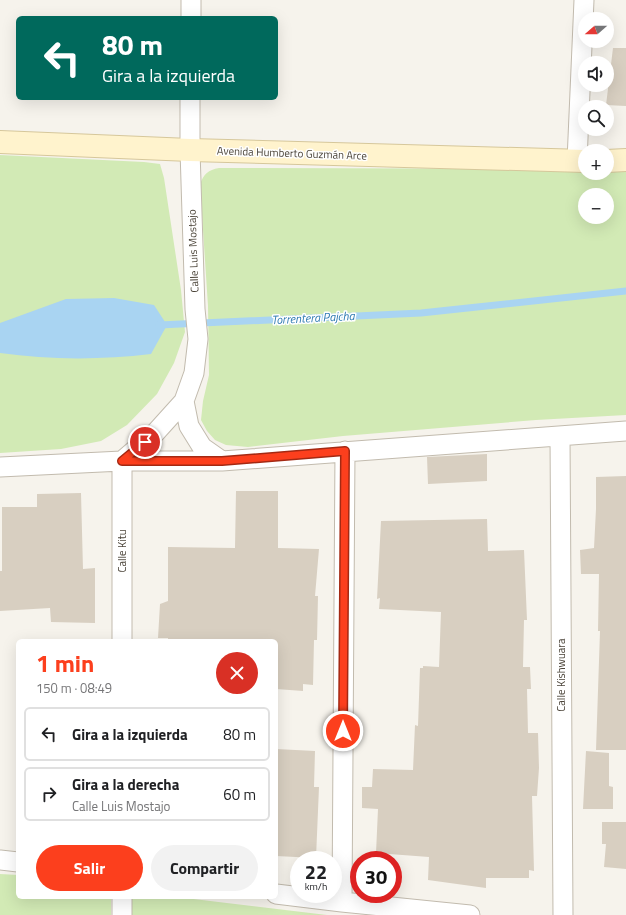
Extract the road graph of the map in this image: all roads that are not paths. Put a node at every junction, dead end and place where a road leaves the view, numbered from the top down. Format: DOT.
graph roads {
  1 [pos="191,0"];
  2 [pos="584,0"];
  3 [pos="191,16"];
  4 [pos="190,100"];
  5 [pos="0,142"];
  6 [pos="581,144"];
  7 [pos="190,150"];
  8 [pos="614,160"];
  9 [pos="626,160"];
  10 [pos="578,161"];
  11 [pos="184,401"];
  12 [pos="626,431"];
  13 [pos="560,436"];
  14 [pos="345,451"];
  15 [pos="122,461"];
  16 [pos="222,461"];
  17 [pos="0,467"];
  18 [pos="122,639"];
  19 [pos="0,860"];
  20 [pos="16,862"];
  21 [pos="278,894"];
  22 [pos="290,896"];
  23 [pos="122,899"];
  24 [pos="342,902"];
  25 [pos="122,915"];
  26 [pos="470,915"];
  27 [pos="563,915"];
  1 -- 3 [label="street"];
  2 -- 6 [label="street"];
  4 -- 7 [label="street, Calle Luis Mostajo"];
  5 -- 7 [label="main road, Avenida Humberto Guzmán Arce"];
  7 -- 10 [label="main road, Avenida Humberto Guzmán Arce"];
  7 -- 11 [label="street, Calle Luis Mostajo"];
  8 -- 9 [label="main road"];
  11 -- 15 [label="street, Calle Luis Mostajo"];
  11 -- 16 [label="street, Calle Luis Mostajo"];
  12 -- 13 [label="street"];
  13 -- 14 [label="street"];
  13 -- 27 [label="street, Calle Kishwuara"];
  14 -- 16 [label="street"];
  14 -- 24 [label="street"];
  15 -- 16 [label="street"];
  15 -- 17 [label="street"];
  15 -- 18 [label="street, Calle Kitu"];
  19 -- 20 [label="street"];
  21 -- 22 [label="street"];
  23 -- 25 [label="street"];
  24 -- 26 [label="street"];
}
